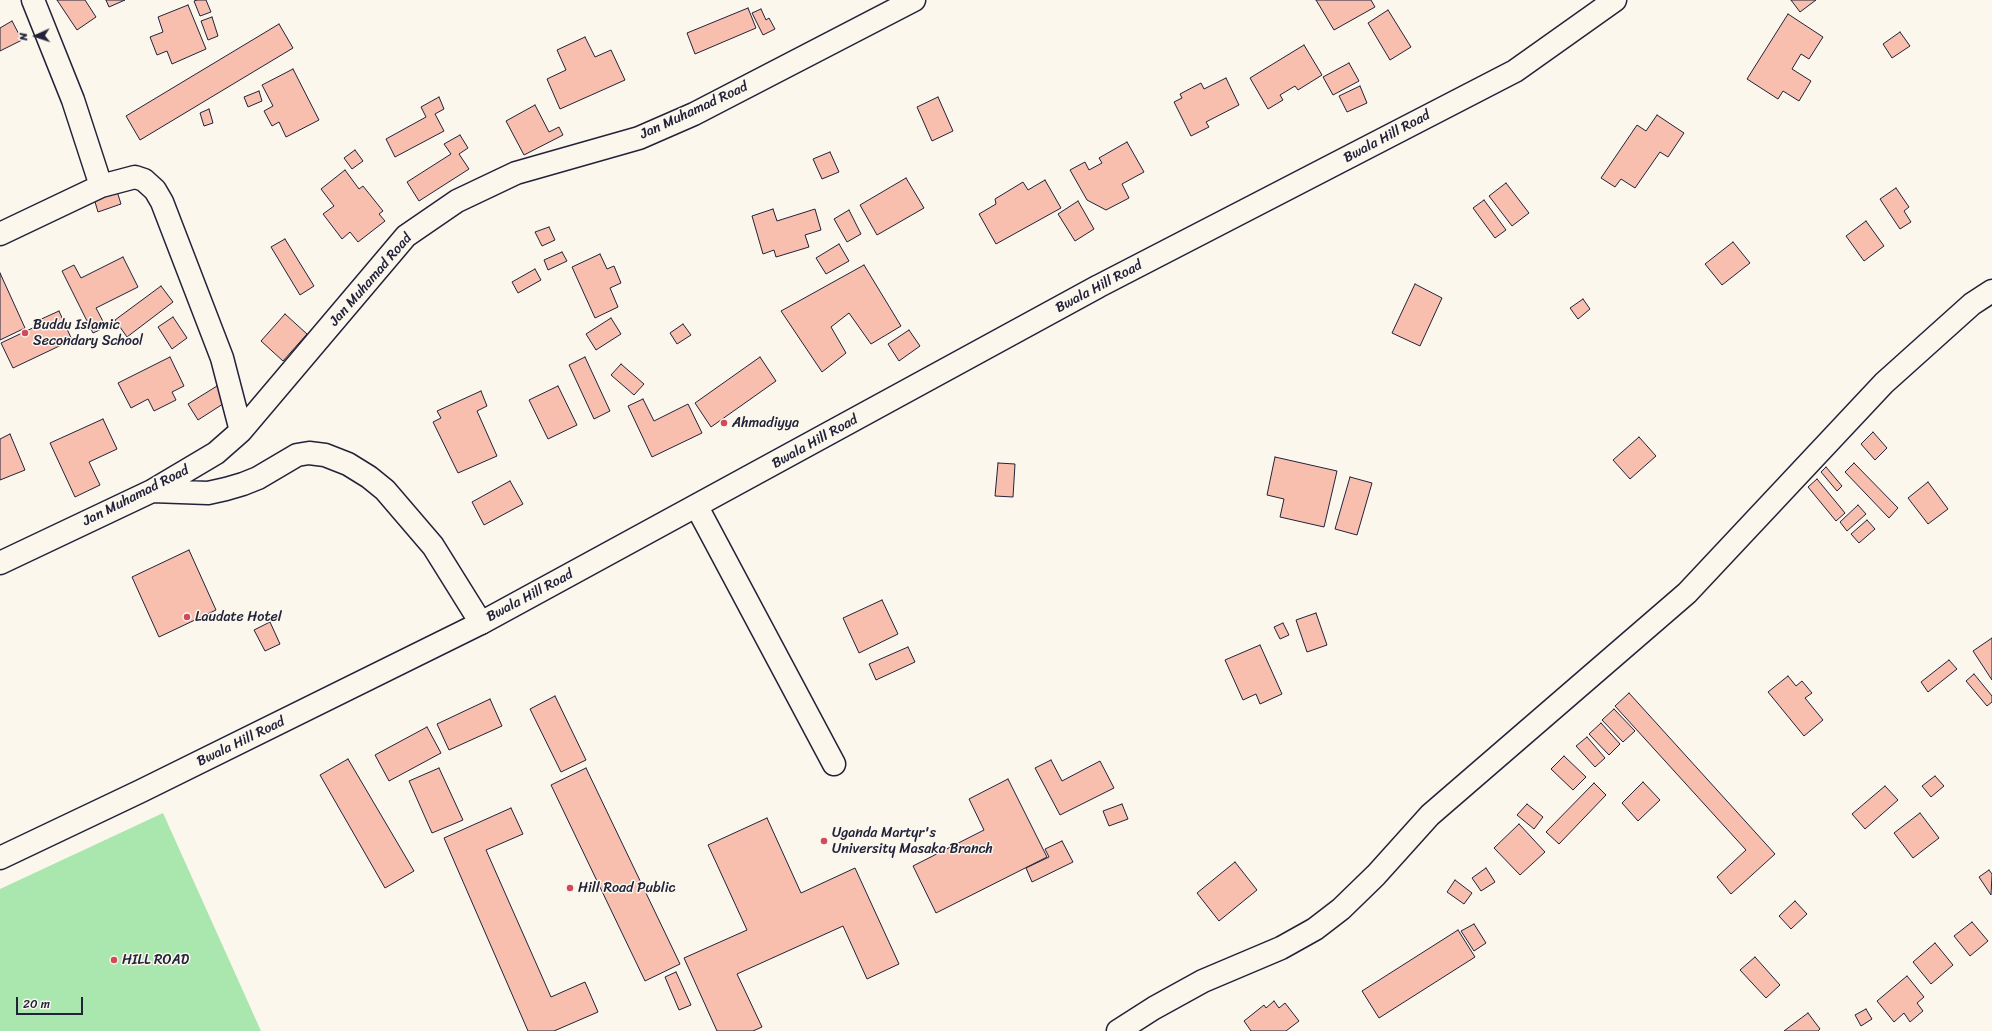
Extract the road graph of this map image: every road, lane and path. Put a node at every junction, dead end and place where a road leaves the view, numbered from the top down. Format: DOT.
graph roads {
  1 [pos="33,0"];
  2 [pos="914,0"];
  3 [pos="1615,0"];
  4 [pos="101,186"];
  5 [pos="0,234"];
  6 [pos="1992,290"];
  7 [pos="241,431"];
  8 [pos="152,491"];
  9 [pos="697,507"];
  10 [pos="0,563"];
  11 [pos="481,623"];
  12 [pos="834,764"];
  13 [pos="0,858"];
  14 [pos="1118,1031"];
  1 -- 4 [label="street"];
  2 -- 7 [label="street, Jan Muhamad Road"];
  3 -- 9 [label="street, Bwala Hill Road"];
  4 -- 5 [label="street"];
  4 -- 7 [label="street"];
  6 -- 14 [label="street"];
  7 -- 8 [label="street, Jan Muhamad Road"];
  8 -- 10 [label="street, Jan Muhamad Road"];
  8 -- 11 [label="street"];
  9 -- 11 [label="street, Bwala Hill Road"];
  9 -- 12 [label="street"];
  11 -- 13 [label="street, Bwala Hill Road"];
}
